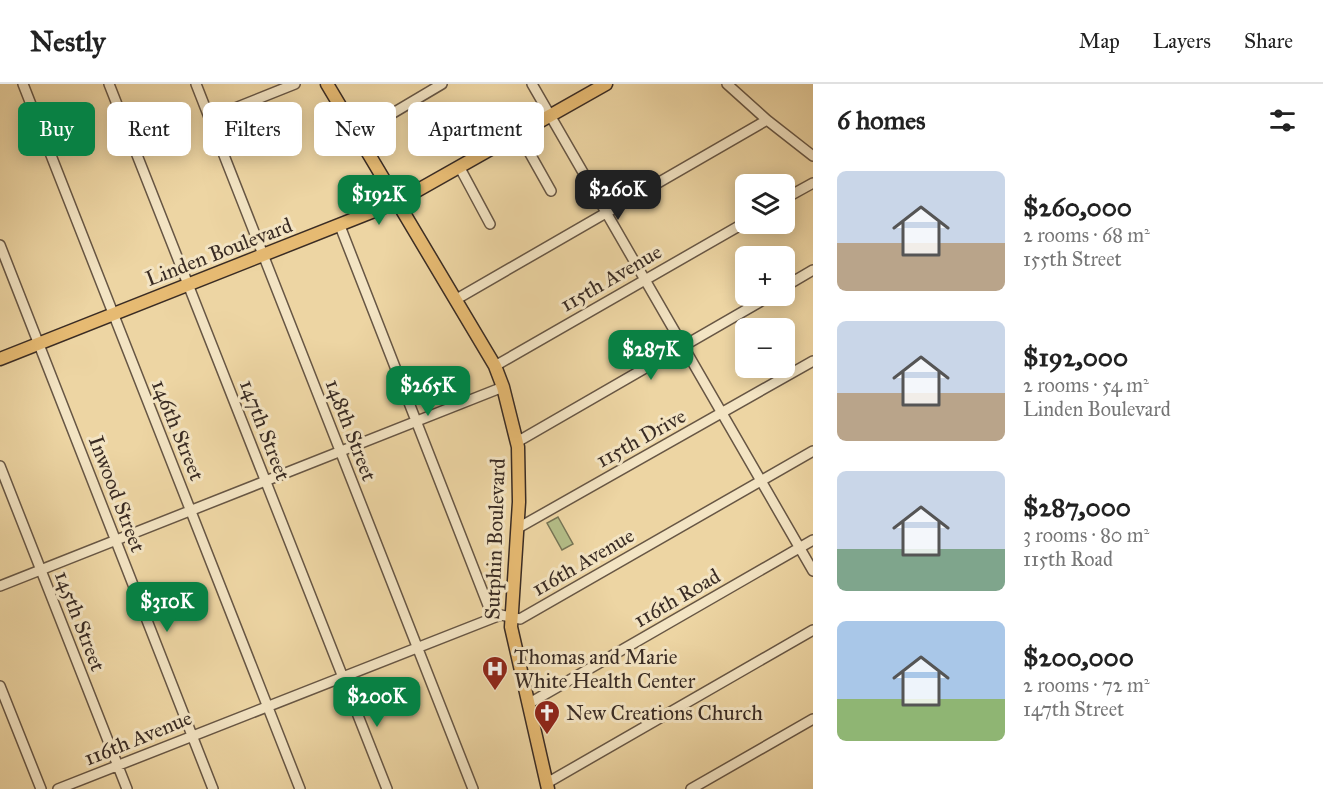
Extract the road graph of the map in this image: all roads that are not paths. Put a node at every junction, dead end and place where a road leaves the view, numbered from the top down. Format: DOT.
graph roads {
  1 [pos="23,84"];
  2 [pos="109,84"];
  3 [pos="196,84"];
  4 [pos="295,84"];
  5 [pos="327,84"];
  6 [pos="442,84"];
  7 [pos="532,84"];
  8 [pos="606,84"];
  9 [pos="729,85"];
  10 [pos="203,102"];
  11 [pos="250,102"];
  12 [pos="337,102"];
  13 [pos="396,111"];
  14 [pos="550,116"];
  15 [pos="544,119"];
  16 [pos="767,120"];
  17 [pos="225,156"];
  18 [pos="369,156"];
  19 [pos="481,156"];
  20 [pos="531,156"];
  21 [pos="813,156"];
  22 [pos="460,168"];
  23 [pos="813,183"];
  24 [pos="551,191"];
  25 [pos="795,193"];
  26 [pos="397,202"];
  27 [pos="606,213"];
  28 [pos="490,224"];
  29 [pos="340,226"];
  30 [pos="735,228"];
  31 [pos="0,244"];
  32 [pos="264,255"];
  33 [pos="813,270"];
  34 [pos="645,280"];
  35 [pos="795,281"];
  36 [pos="189,285"];
  37 [pos="455,300"];
  38 [pos="753,306"];
  39 [pos="114,314"];
  40 [pos="39,344"];
  41 [pos="683,347"];
  42 [pos="0,359"];
  43 [pos="813,361"];
  44 [pos="495,366"];
  45 [pos="503,387"];
  46 [pos="722,414"];
  47 [pos="416,422"];
  48 [pos="517,442"];
  49 [pos="813,451"];
  50 [pos="340,452"];
  51 [pos="0,466"];
  52 [pos="266,481"];
  53 [pos="761,481"];
  54 [pos="191,510"];
  55 [pos="518,528"];
  56 [pos="116,540"];
  57 [pos="813,540"];
  58 [pos="800,548"];
  59 [pos="41,570"];
  60 [pos="813,571"];
  61 [pos="0,586"];
  62 [pos="511,617"];
  63 [pos="493,618"];
  64 [pos="813,630"];
  65 [pos="418,648"];
  66 [pos="343,677"];
  67 [pos="0,686"];
  68 [pos="528,704"];
  69 [pos="268,707"];
  70 [pos="813,719"];
  71 [pos="192,736"];
  72 [pos="118,766"];
  73 [pos="547,786"];
  74 [pos="41,789"];
  75 [pos="58,789"];
  76 [pos="127,789"];
  77 [pos="213,789"];
  78 [pos="300,789"];
  79 [pos="387,789"];
  80 [pos="473,789"];
  81 [pos="691,789"];
  1 -- 39 [label="street, 146th Street"];
  2 -- 36 [label="street, 147th Street"];
  3 -- 10 [label="street, 148th Street"];
  4 -- 11 [label="street"];
  5 -- 12 [label="main road, Sutphin Boulevard"];
  6 -- 13 [label="street"];
  7 -- 14 [label="street"];
  8 -- 14 [label="main road, Linden Boulevard"];
  9 -- 16 [label="street"];
  14 -- 15 [label="main road, Linden Boulevard"];
  14 -- 27 [label="street"];
  16 -- 21 [label="street"];
  16 -- 27 [label="street"];
  17 -- 32 [label="street, 148th Street"];
  18 -- 26 [label="main road, Sutphin Boulevard"];
  19 -- 22 [label="main road, Linden Boulevard"];
  20 -- 24 [label="street"];
  22 -- 26 [label="main road, Linden Boulevard"];
  22 -- 28 [label="street"];
  23 -- 25 [label="street"];
  26 -- 29 [label="main road, Linden Boulevard"];
  26 -- 37 [label="main road, Sutphin Boulevard"];
  27 -- 34 [label="street"];
  27 -- 37 [label="street"];
  29 -- 32 [label="main road, Linden Boulevard"];
  29 -- 47 [label="street"];
  30 -- 34 [label="street, 115th Avenue"];
  31 -- 40 [label="street, Inwood Street"];
  32 -- 36 [label="main road, Linden Boulevard"];
  32 -- 50 [label="street, 148th Street"];
  33 -- 35 [label="street"];
  34 -- 41 [label="street"];
  34 -- 44 [label="street, 115th Avenue"];
  36 -- 39 [label="main road, Linden Boulevard"];
  36 -- 52 [label="street, 147th Street"];
  37 -- 44 [label="main road, Sutphin Boulevard"];
  38 -- 41 [label="street"];
  39 -- 40 [label="main road, Linden Boulevard"];
  39 -- 54 [label="street, 146th Street"];
  40 -- 42 [label="main road, Linden Boulevard"];
  40 -- 56 [label="street, Inwood Street"];
  41 -- 46 [label="street"];
  41 -- 48 [label="street"];
  43 -- 46 [label="street, 115th Drive"];
  44 -- 45 [label="main road, Sutphin Boulevard"];
  45 -- 47 [label="street"];
  45 -- 48 [label="main road, Sutphin Boulevard"];
  46 -- 53 [label="street"];
  46 -- 55 [label="street, 115th Drive"];
  47 -- 50 [label="street"];
  47 -- 63 [label="street"];
  48 -- 55 [label="main road, Sutphin Boulevard"];
  49 -- 53 [label="street, 116th Avenue"];
  50 -- 52 [label="street"];
  50 -- 65 [label="street, 148th Street"];
  51 -- 59 [label="street, 145th Street"];
  52 -- 54 [label="street"];
  52 -- 66 [label="street, 147th Street"];
  53 -- 58 [label="street"];
  53 -- 62 [label="street, 116th Avenue"];
  54 -- 56 [label="street"];
  54 -- 69 [label="street, 146th Street"];
  55 -- 62 [label="main road, Sutphin Boulevard"];
  56 -- 59 [label="street"];
  56 -- 71 [label="street, Inwood Street"];
  57 -- 58 [label="street, 116th Road"];
  58 -- 60 [label="street"];
  58 -- 68 [label="street, 116th Road"];
  59 -- 61 [label="street"];
  59 -- 72 [label="street, 145th Street"];
  62 -- 63 [label="street, 116th Avenue"];
  62 -- 68 [label="main road, Sutphin Boulevard"];
  63 -- 65 [label="street, 116th Avenue"];
  64 -- 73 [label="street"];
  65 -- 66 [label="street, 116th Avenue"];
  65 -- 80 [label="street, 148th Street"];
  66 -- 69 [label="street, 116th Avenue"];
  66 -- 79 [label="street, 147th Street"];
  67 -- 74 [label="street"];
  68 -- 73 [label="main road, Sutphin Boulevard"];
  69 -- 71 [label="street, 116th Avenue"];
  69 -- 78 [label="street, 146th Street"];
  70 -- 81 [label="street"];
  71 -- 72 [label="street, 116th Avenue"];
  71 -- 77 [label="street, Inwood Street"];
  72 -- 75 [label="street, 116th Avenue"];
  72 -- 76 [label="street, 145th Street"];
}
